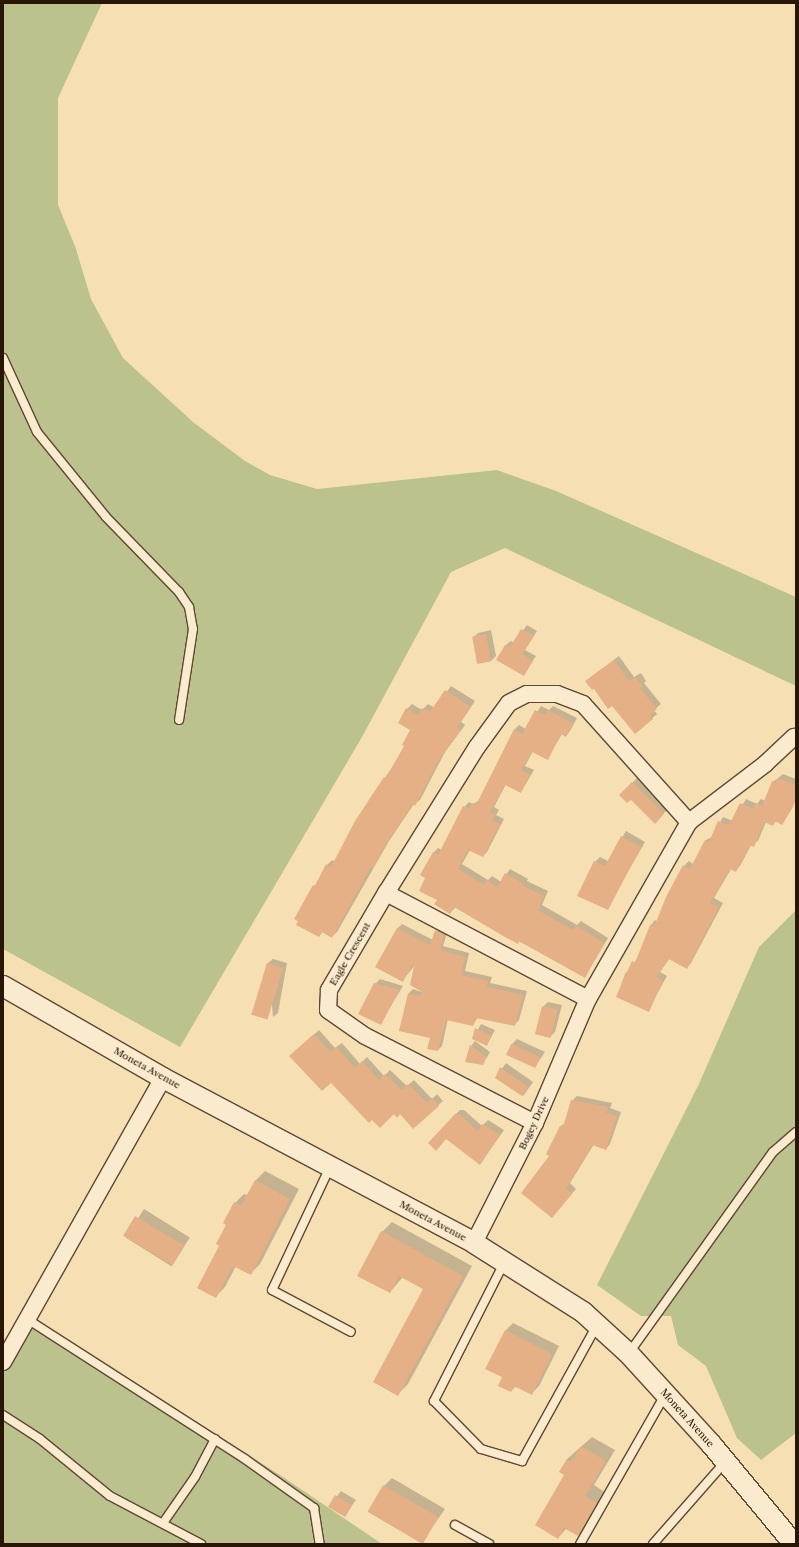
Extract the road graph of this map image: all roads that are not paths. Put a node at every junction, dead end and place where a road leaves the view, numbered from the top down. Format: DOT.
graph roads {
  1 [pos="3,358"];
  2 [pos="179,720"];
  3 [pos="794,737"];
  4 [pos="689,822"];
  5 [pos="386,893"];
  6 [pos="3,986"];
  7 [pos="588,999"];
  8 [pos="164,1078"];
  9 [pos="535,1123"];
  10 [pos="796,1132"];
  11 [pos="330,1166"];
  12 [pos="474,1242"];
  13 [pos="504,1262"];
  14 [pos="28,1320"];
  15 [pos="597,1325"];
  16 [pos="351,1332"];
  17 [pos="628,1354"];
  18 [pos="3,1362"];
  19 [pos="665,1394"];
  20 [pos="3,1415"];
  21 [pos="214,1439"];
  22 [pos="726,1462"];
  23 [pos="163,1523"];
  24 [pos="455,1525"];
  25 [pos="201,1544"];
  26 [pos="320,1544"];
  27 [pos="489,1544"];
  28 [pos="580,1544"];
  29 [pos="653,1544"];
  30 [pos="794,1544"];
  1 -- 2 [label="lane"];
  3 -- 4 [label="street"];
  4 -- 5 [label="street"];
  4 -- 7 [label="street, Bogey Drive"];
  5 -- 7 [label="street"];
  5 -- 9 [label="street, Eagle Crescent"];
  6 -- 8 [label="street, Moneta Avenue"];
  7 -- 9 [label="street, Bogey Drive"];
  8 -- 11 [label="street, Moneta Avenue"];
  8 -- 14 [label="street"];
  9 -- 12 [label="street, Bogey Drive"];
  10 -- 17 [label="lane"];
  11 -- 12 [label="street, Moneta Avenue"];
  11 -- 16 [label="lane"];
  12 -- 13 [label="street, Moneta Avenue"];
  13 -- 15 [label="street, Moneta Avenue"];
  13 -- 15 [label="lane"];
  14 -- 18 [label="street"];
  14 -- 21 [label="lane"];
  15 -- 17 [label="street, Moneta Avenue"];
  17 -- 19 [label="street, Moneta Avenue"];
  19 -- 22 [label="street, Moneta Avenue"];
  19 -- 28 [label="lane"];
  20 -- 23 [label="lane"];
  21 -- 23 [label="lane"];
  21 -- 26 [label="lane"];
  22 -- 29 [label="lane"];
  22 -- 30 [label="street, Moneta Avenue"];
  23 -- 25 [label="lane"];
  24 -- 27 [label="lane"];
}
